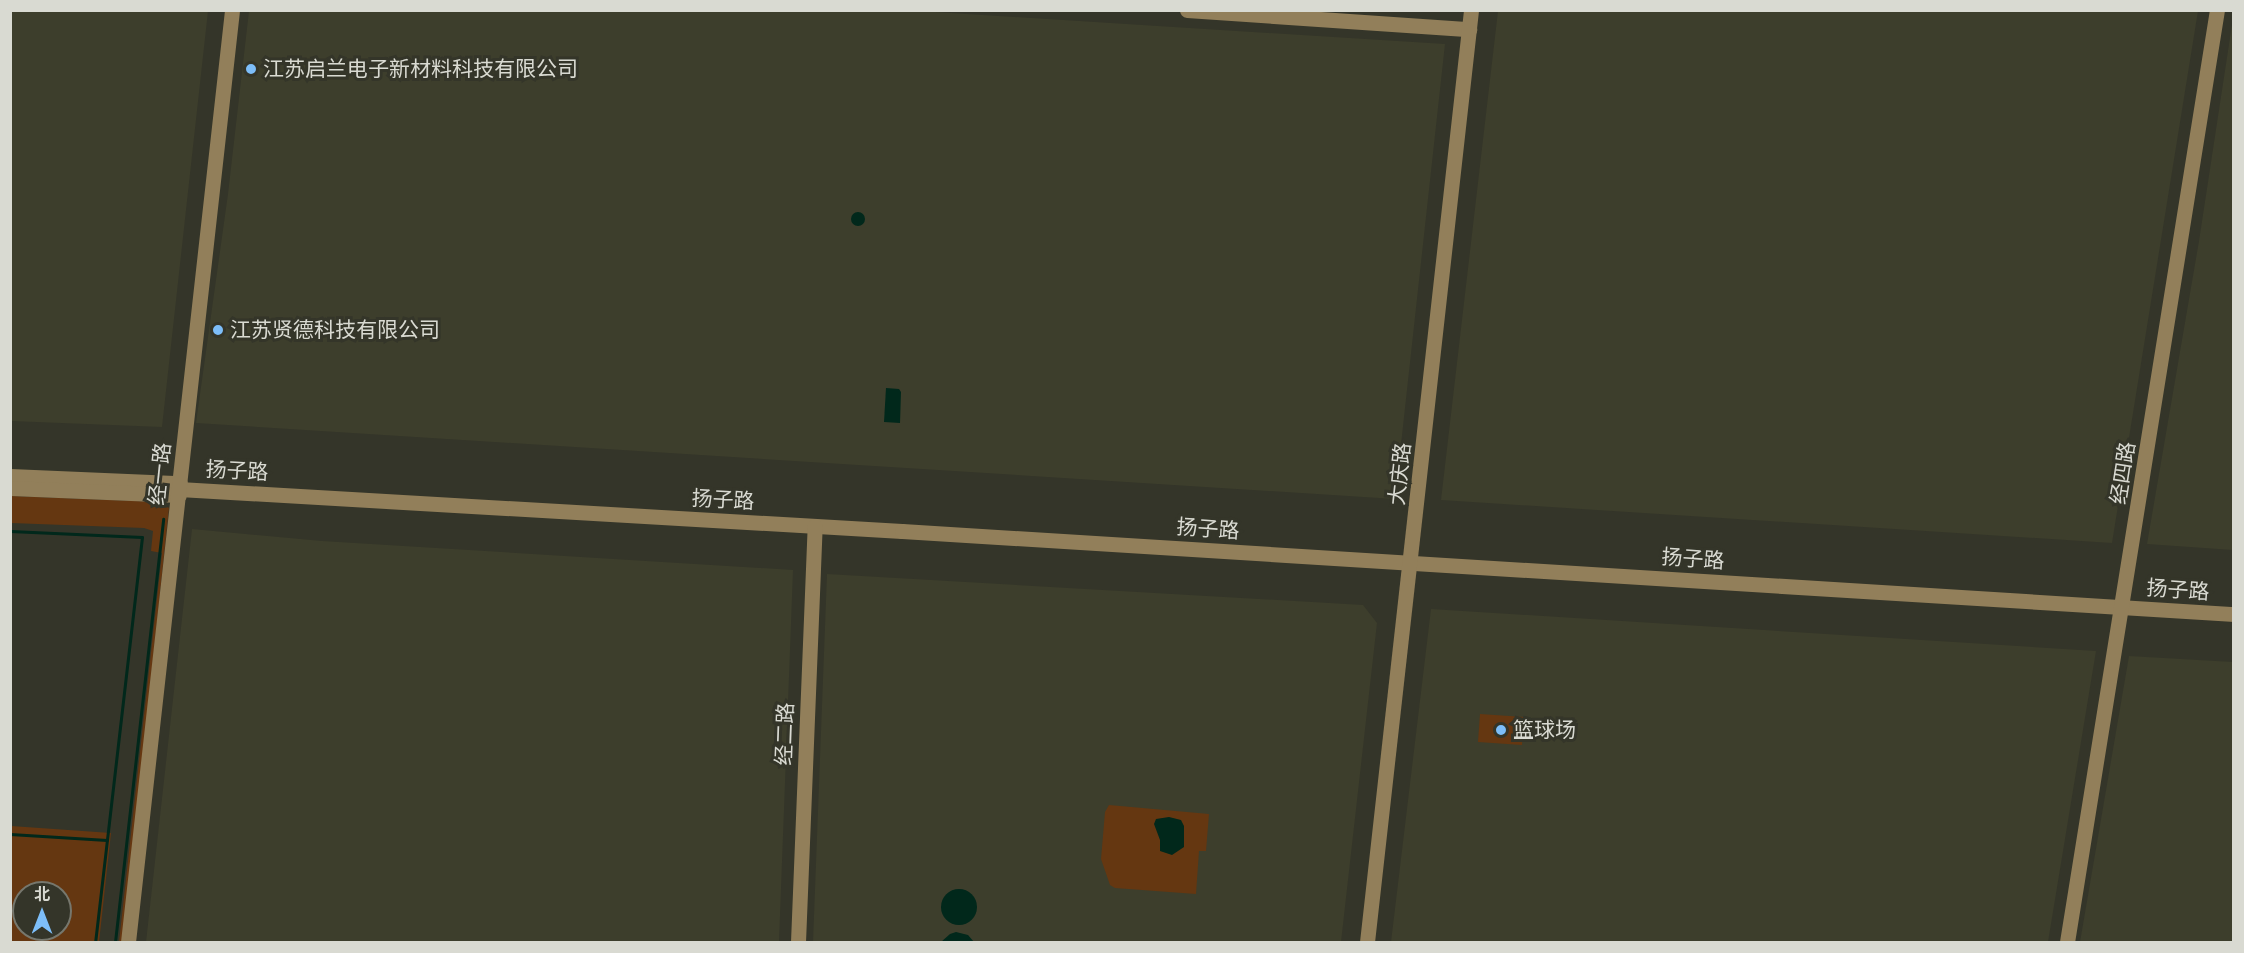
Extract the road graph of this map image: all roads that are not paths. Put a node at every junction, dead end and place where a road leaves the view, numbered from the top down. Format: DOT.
graph roads {
  1 [pos="232,10"];
  2 [pos="1186,10"];
  3 [pos="1472,10"];
  4 [pos="2217,10"];
  5 [pos="1469,29"];
  6 [pos="10,476"];
  7 [pos="10,488"];
  8 [pos="179,489"];
  9 [pos="815,526"];
  10 [pos="1412,562"];
  11 [pos="2123,607"];
  12 [pos="2234,614"];
  13 [pos="128,942"];
  14 [pos="798,942"];
  15 [pos="1367,942"];
  16 [pos="2067,942"];
  1 -- 8 [label="street, 经一路"];
  2 -- 5 [label="street"];
  3 -- 5 [label="street, 大庆路"];
  4 -- 11 [label="street, 经四路"];
  5 -- 10 [label="street, 大庆路"];
  6 -- 8 [label="street, 扬子路"];
  7 -- 8 [label="street, 扬子路"];
  8 -- 9 [label="street, 扬子路"];
  8 -- 13 [label="street, 经一路"];
  9 -- 10 [label="street, 扬子路"];
  9 -- 14 [label="street, 经二路"];
  10 -- 11 [label="street, 扬子路"];
  10 -- 15 [label="street, 大庆路"];
  11 -- 12 [label="street, 扬子路"];
  11 -- 16 [label="street, 经四路"];
}
